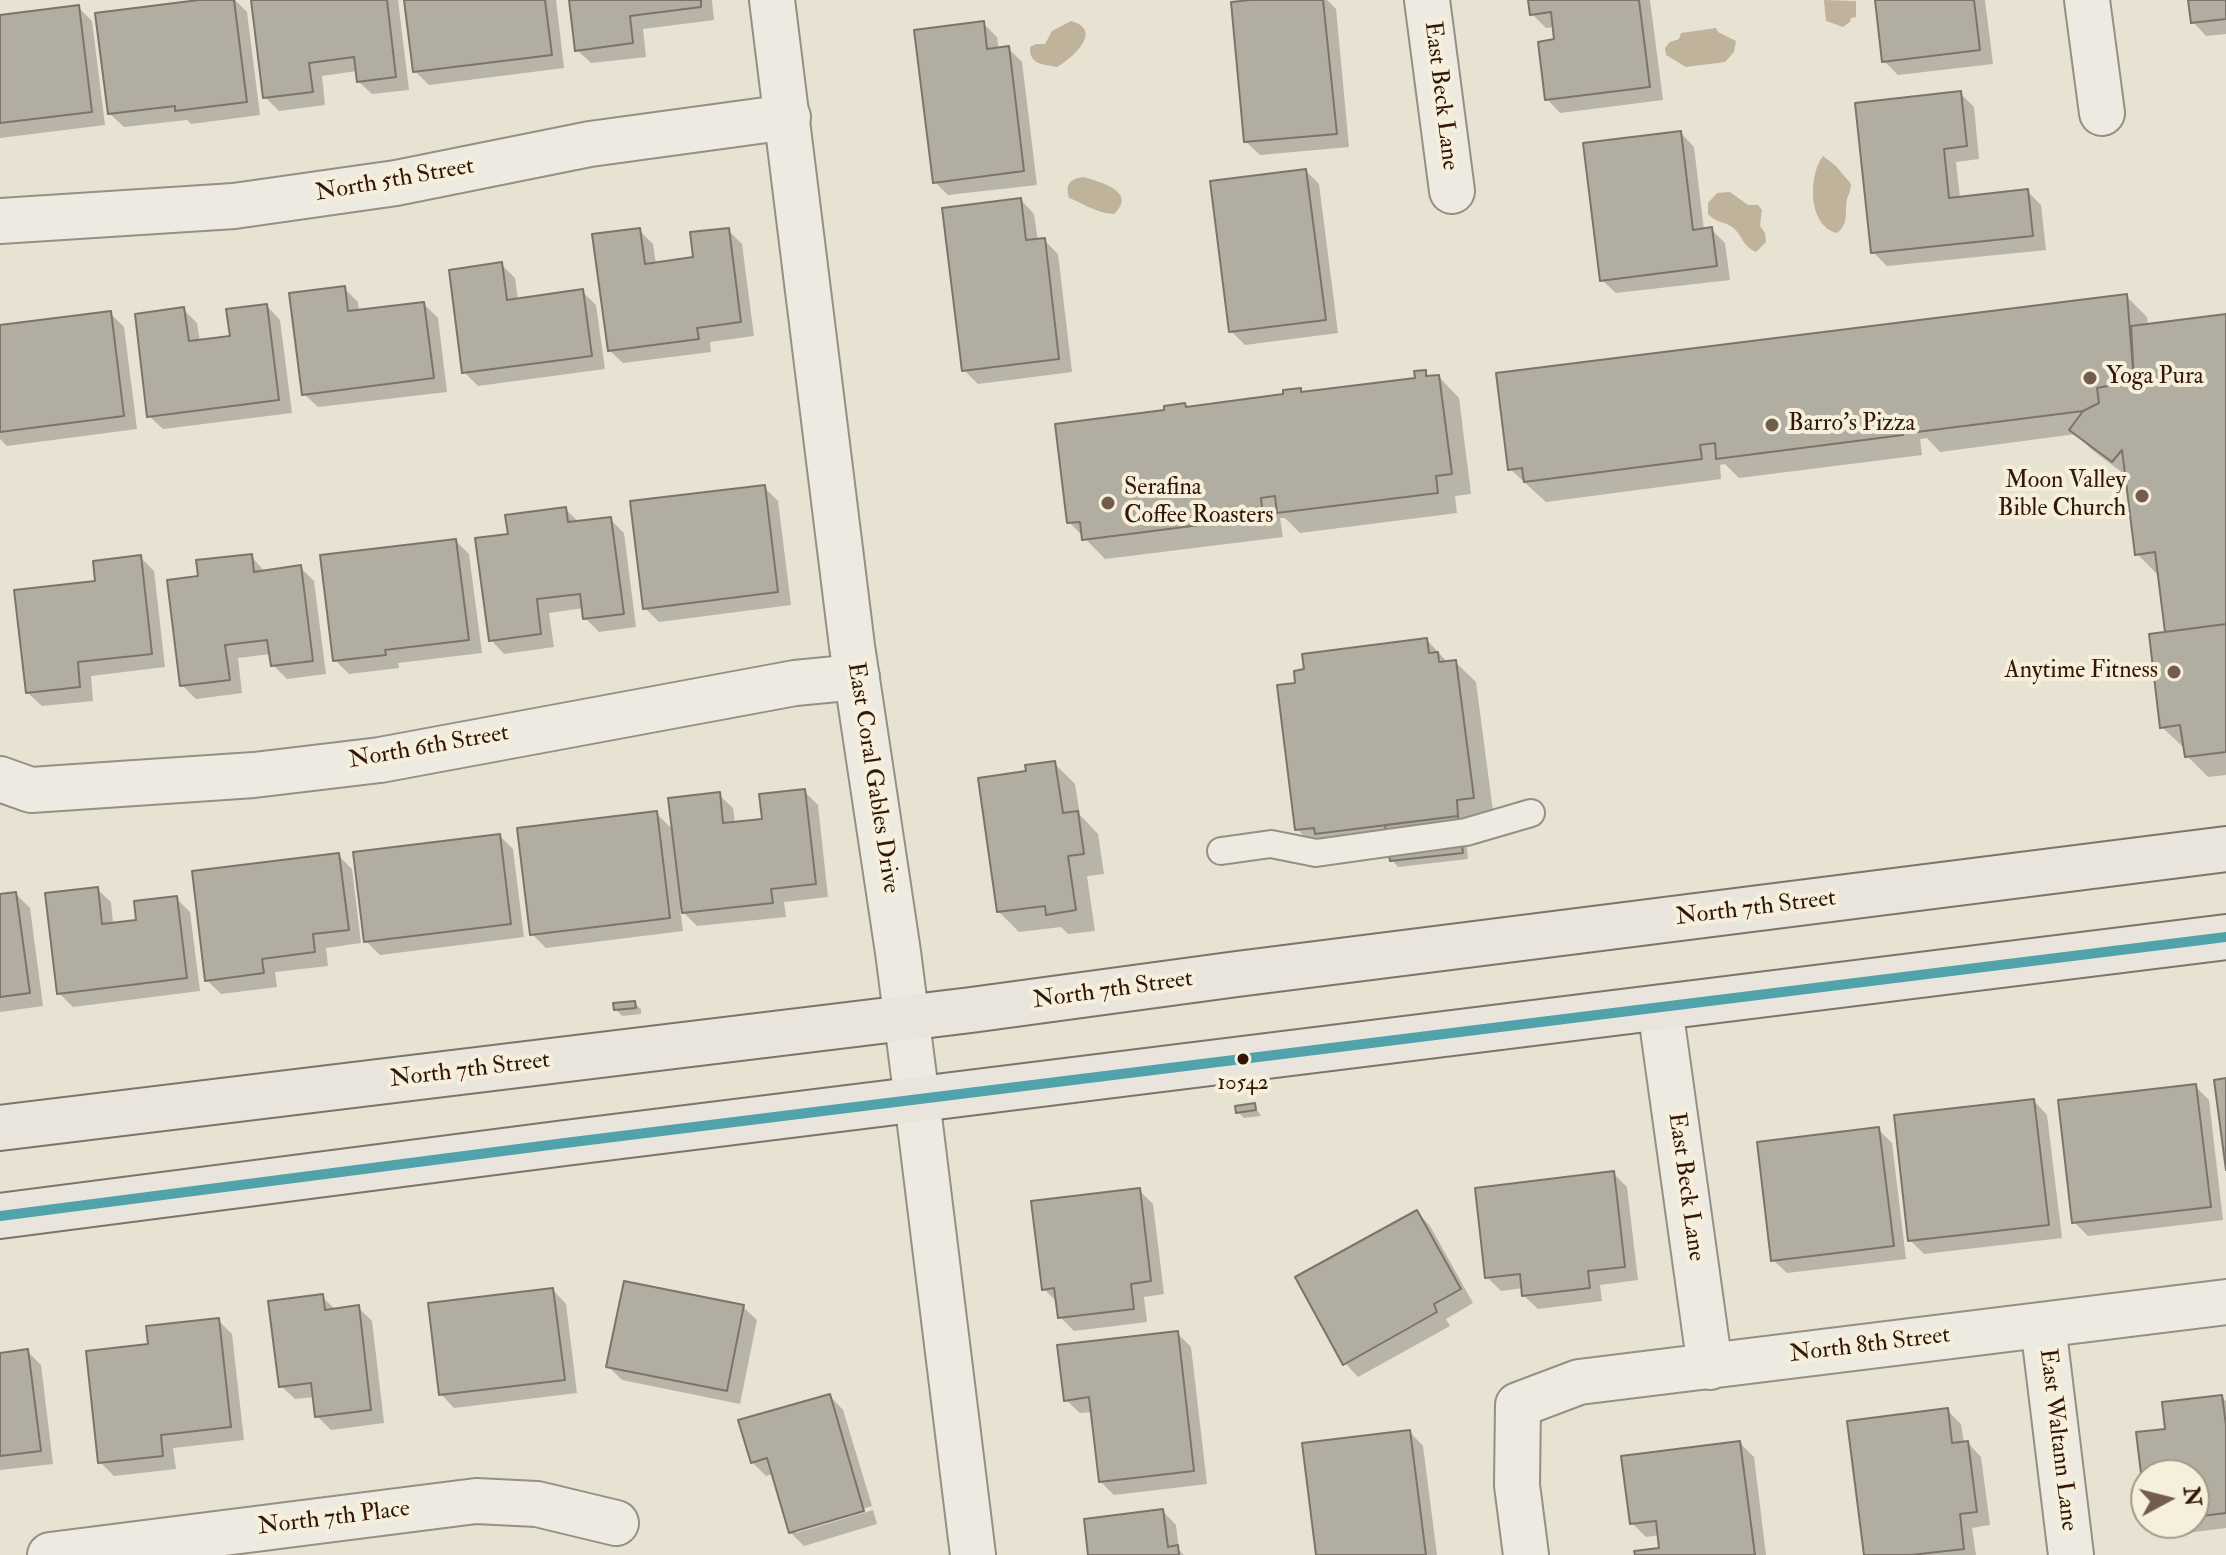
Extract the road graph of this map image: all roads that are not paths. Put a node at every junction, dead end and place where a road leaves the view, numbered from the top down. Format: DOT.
graph roads {
  1 [pos="772,0"];
  2 [pos="1427,0"];
  3 [pos="2087,0"];
  4 [pos="2102,113"];
  5 [pos="788,117"];
  6 [pos="1452,191"];
  7 [pos="0,221"];
  8 [pos="857,677"];
  9 [pos="0,779"];
  10 [pos="1531,813"];
  11 [pos="2226,849"];
  12 [pos="1221,851"];
  13 [pos="2226,937"];
  14 [pos="1660,1008"];
  15 [pos="907,1018"];
  16 [pos="917,1100"];
  17 [pos="0,1128"];
  18 [pos="0,1216"];
  19 [pos="2226,1302"];
  20 [pos="2043,1325"];
  21 [pos="1710,1367"];
  22 [pos="616,1523"];
  23 [pos="50,1555"];
  24 [pos="973,1555"];
  25 [pos="1526,1555"];
  26 [pos="2071,1555"];
  1 -- 5 [label="street, East Coral Gables Drive"];
  2 -- 6 [label="street, East Beck Lane"];
  3 -- 4 [label="street"];
  5 -- 7 [label="street, North 5th Street"];
  5 -- 8 [label="street, East Coral Gables Drive"];
  8 -- 9 [label="street, North 6th Street"];
  8 -- 15 [label="street, East Coral Gables Drive"];
  10 -- 12 [label="lane"];
  11 -- 15 [label="main road, North 7th Street"];
  13 -- 14 [label="main road"];
  14 -- 16 [label="main road"];
  14 -- 21 [label="street, East Beck Lane"];
  15 -- 16 [label="street, East Coral Gables Drive"];
  15 -- 17 [label="main road, North 7th Street"];
  16 -- 18 [label="main road"];
  16 -- 24 [label="street, East Coral Gables Drive"];
  19 -- 20 [label="street, North 8th Street"];
  20 -- 21 [label="street, North 8th Street"];
  20 -- 26 [label="street, East Waltann Lane"];
  21 -- 25 [label="street, North 8th Street"];
  22 -- 23 [label="street, North 7th Place"];
}
